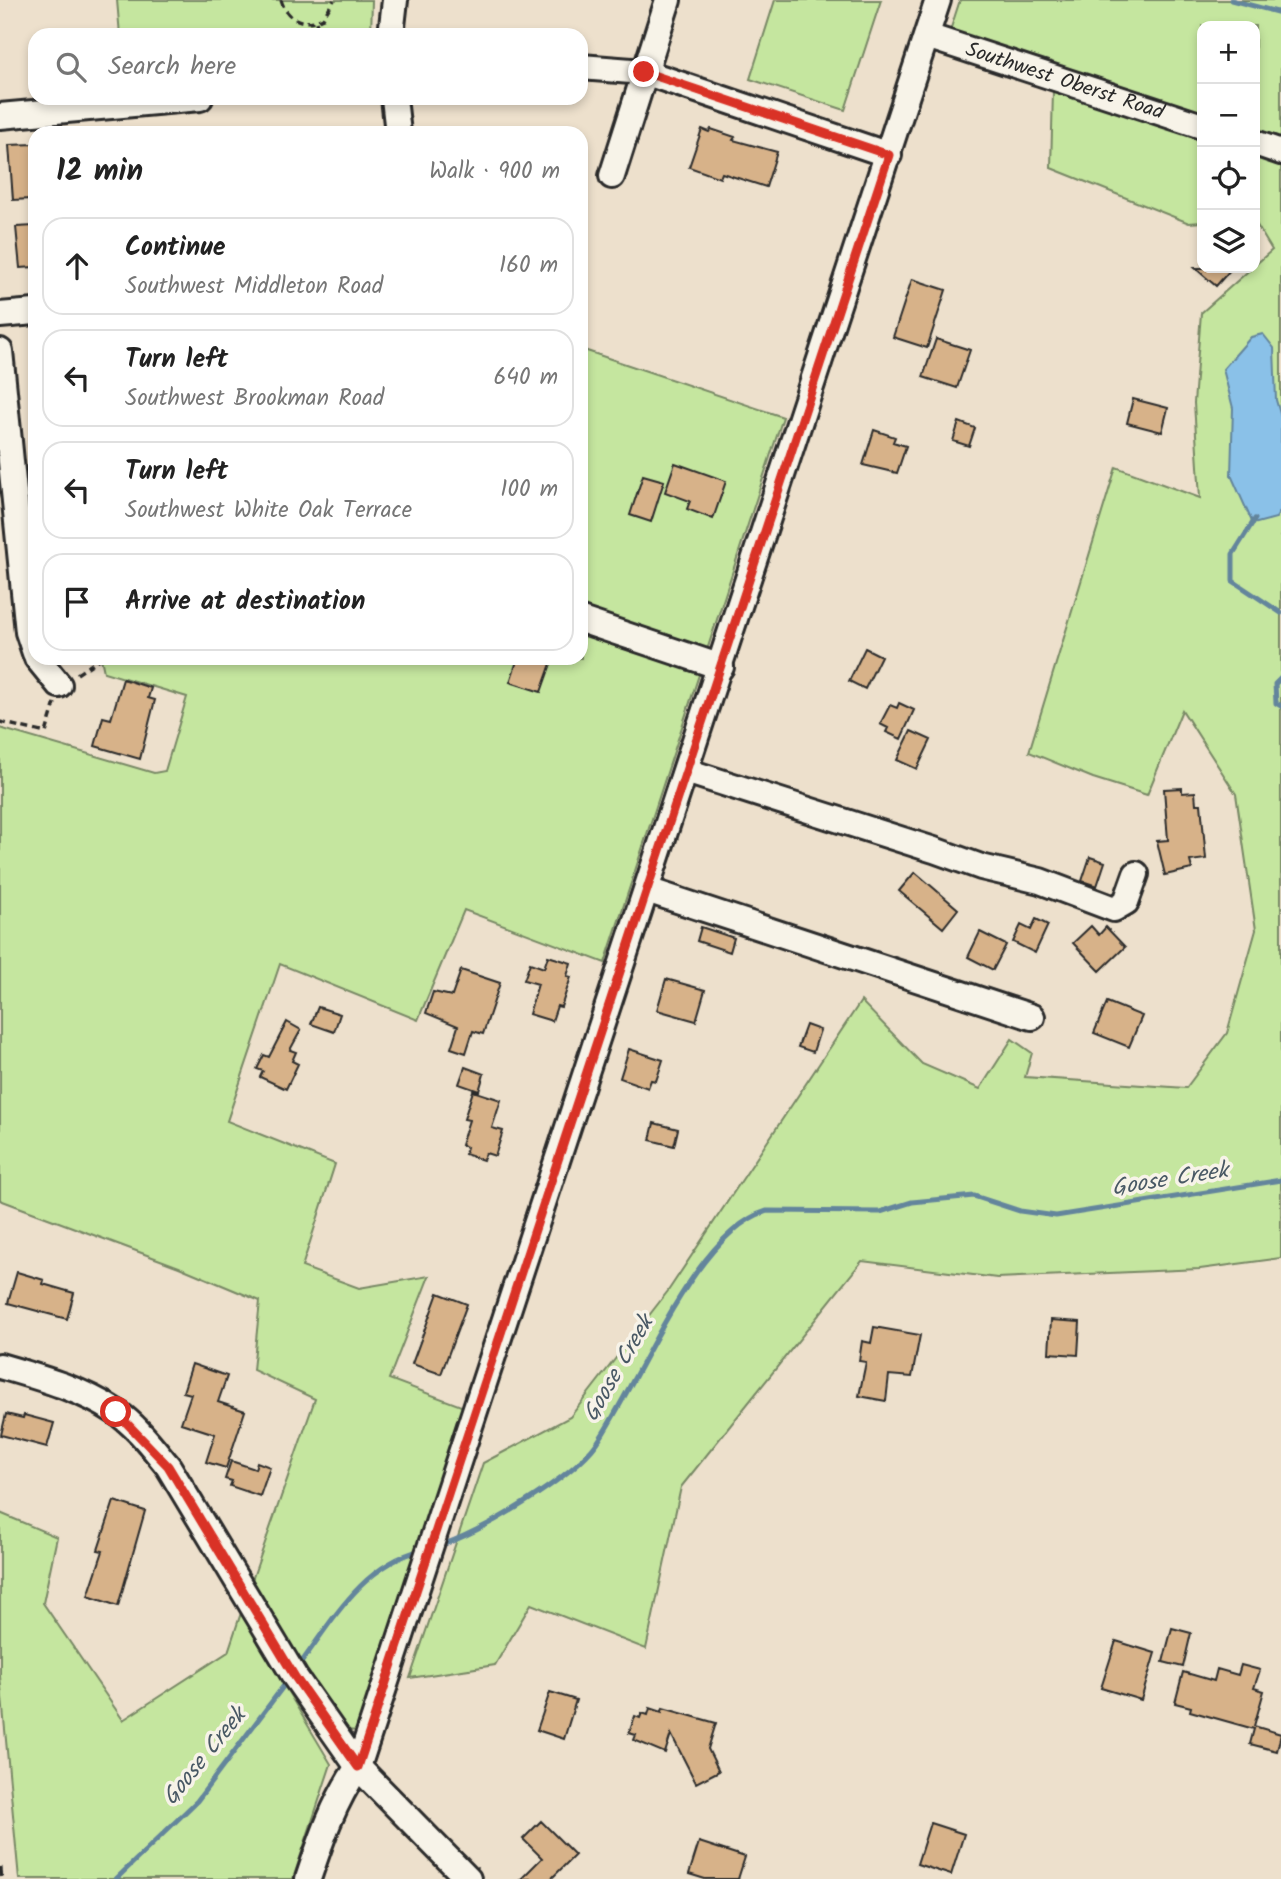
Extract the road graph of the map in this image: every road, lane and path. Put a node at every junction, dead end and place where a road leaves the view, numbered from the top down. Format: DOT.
graph roads {
  1 [pos="281,0"];
  2 [pos="334,0"];
  3 [pos="395,0"];
  4 [pos="668,0"];
  5 [pos="938,0"];
  6 [pos="316,22"];
  7 [pos="317,28"];
  8 [pos="392,28"];
  9 [pos="928,36"];
  10 [pos="588,68"];
  11 [pos="644,72"];
  12 [pos="122,105"];
  13 [pos="395,105"];
  14 [pos="0,116"];
  15 [pos="1197,124"];
  16 [pos="397,126"];
  17 [pos="1260,146"];
  18 [pos="1281,152"];
  19 [pos="889,155"];
  20 [pos="612,176"];
  21 [pos="28,313"];
  22 [pos="0,315"];
  23 [pos="0,351"];
  24 [pos="588,622"];
  25 [pos="28,632"];
  26 [pos="43,665"];
  27 [pos="90,665"];
  28 [pos="721,667"];
  29 [pos="59,685"];
  30 [pos="0,722"];
  31 [pos="686,771"];
  32 [pos="1136,874"];
  33 [pos="647,890"];
  34 [pos="1032,1017"];
  35 [pos="0,1366"];
  36 [pos="358,1767"];
  37 [pos="308,1879"];
  38 [pos="468,1879"];
  1 -- 6 [label="path"];
  2 -- 6 [label="path"];
  3 -- 8 [label="street"];
  4 -- 11 [label="street"];
  5 -- 9 [label="street"];
  6 -- 7 [label="path"];
  9 -- 15 [label="street, Southwest Oberst Road"];
  9 -- 19 [label="street"];
  10 -- 11 [label="street"];
  11 -- 19 [label="street"];
  11 -- 20 [label="street"];
  12 -- 14 [label="street"];
  13 -- 16 [label="street"];
  17 -- 18 [label="street"];
  19 -- 28 [label="street"];
  21 -- 22 [label="street"];
  23 -- 25 [label="street"];
  24 -- 28 [label="street"];
  26 -- 29 [label="street"];
  27 -- 29 [label="path"];
  28 -- 31 [label="street"];
  29 -- 30 [label="path"];
  31 -- 32 [label="street"];
  31 -- 33 [label="street"];
  33 -- 34 [label="street"];
  33 -- 36 [label="street"];
  35 -- 36 [label="street"];
  36 -- 37 [label="street"];
  36 -- 38 [label="street"];
}
